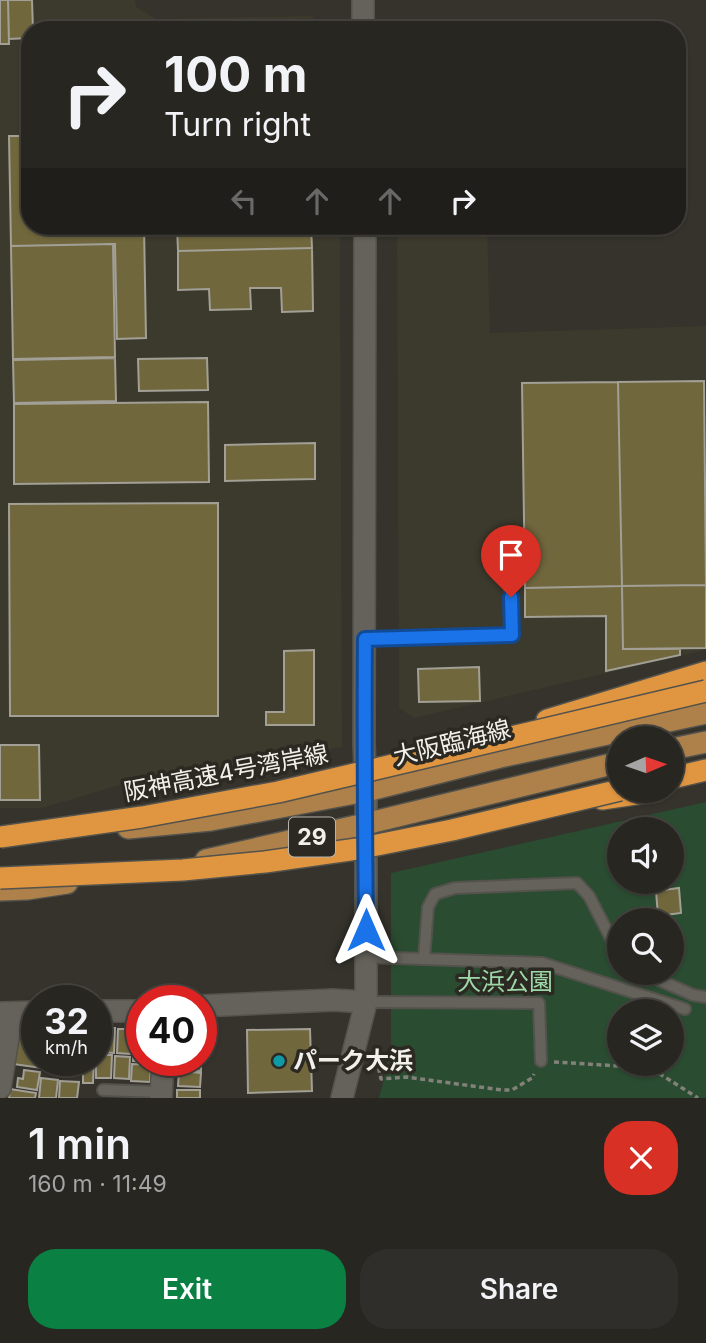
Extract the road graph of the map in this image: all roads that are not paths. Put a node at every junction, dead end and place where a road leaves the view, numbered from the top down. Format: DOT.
graph roads {
  1 [pos="363,0"];
  2 [pos="363,21"];
  3 [pos="365,235"];
  4 [pos="510,579"];
  5 [pos="365,639"];
  6 [pos="706,672"];
  7 [pos="706,691"];
  8 [pos="706,713"];
  9 [pos="706,742"];
  10 [pos="684,747"];
  11 [pos="421,759"];
  12 [pos="607,765"];
  13 [pos="706,770"];
  14 [pos="684,775"];
  15 [pos="706,783"];
  16 [pos="684,786"];
  17 [pos="366,791"];
  18 [pos="607,793"];
  19 [pos="607,798"];
  20 [pos="562,804"];
  21 [pos="365,824"];
  22 [pos="0,830"];
  23 [pos="0,837"];
  24 [pos="0,878"];
  25 [pos="0,890"];
  26 [pos="607,931"];
  27 [pos="366,957"];
  28 [pos="424,959"];
  29 [pos="670,985"];
  30 [pos="706,997"];
  31 [pos="366,1002"];
  32 [pos="217,1005"];
  33 [pos="685,1009"];
  34 [pos="6,1013"];
  35 [pos="541,1061"];
  36 [pos="162,1076"];
  37 [pos="0,1083"];
  38 [pos="103,1090"];
  39 [pos="161,1095"];
  40 [pos="342,1098"];
  1 -- 2 [label="street"];
  3 -- 5 [label="street"];
  4 -- 5 [label="lane"];
  5 -- 17 [label="street"];
  6 -- 11 [label="highway, bridge"];
  7 -- 11 [label="highway, 阪神高速4号湾岸線, bridge"];
  8 -- 17 [label="main road, 大阪臨海線 / 29"];
  9 -- 10 [label="main road"];
  11 -- 23 [label="highway, 阪神高速4号湾岸線, bridge"];
  12 -- 21 [label="main road, 29"];
  13 -- 14 [label="highway"];
  15 -- 16 [label="highway"];
  17 -- 21 [label="street"];
  17 -- 22 [label="main road, 大阪臨海線 / 29"];
  18 -- 20 [label="highway, bridge"];
  19 -- 20 [label="highway, bridge"];
  20 -- 24 [label="highway, bridge"];
  21 -- 25 [label="main road, 29"];
  21 -- 27 [label="street"];
  26 -- 28 [label="lane"];
  27 -- 28 [label="lane"];
  27 -- 31 [label="street"];
  28 -- 33 [label="lane"];
  29 -- 30 [label="lane"];
  31 -- 32 [label="street"];
  31 -- 35 [label="lane"];
  31 -- 40 [label="street"];
  34 -- 37 [label="street"];
  36 -- 39 [label="street"];
  38 -- 39 [label="lane"];
}
